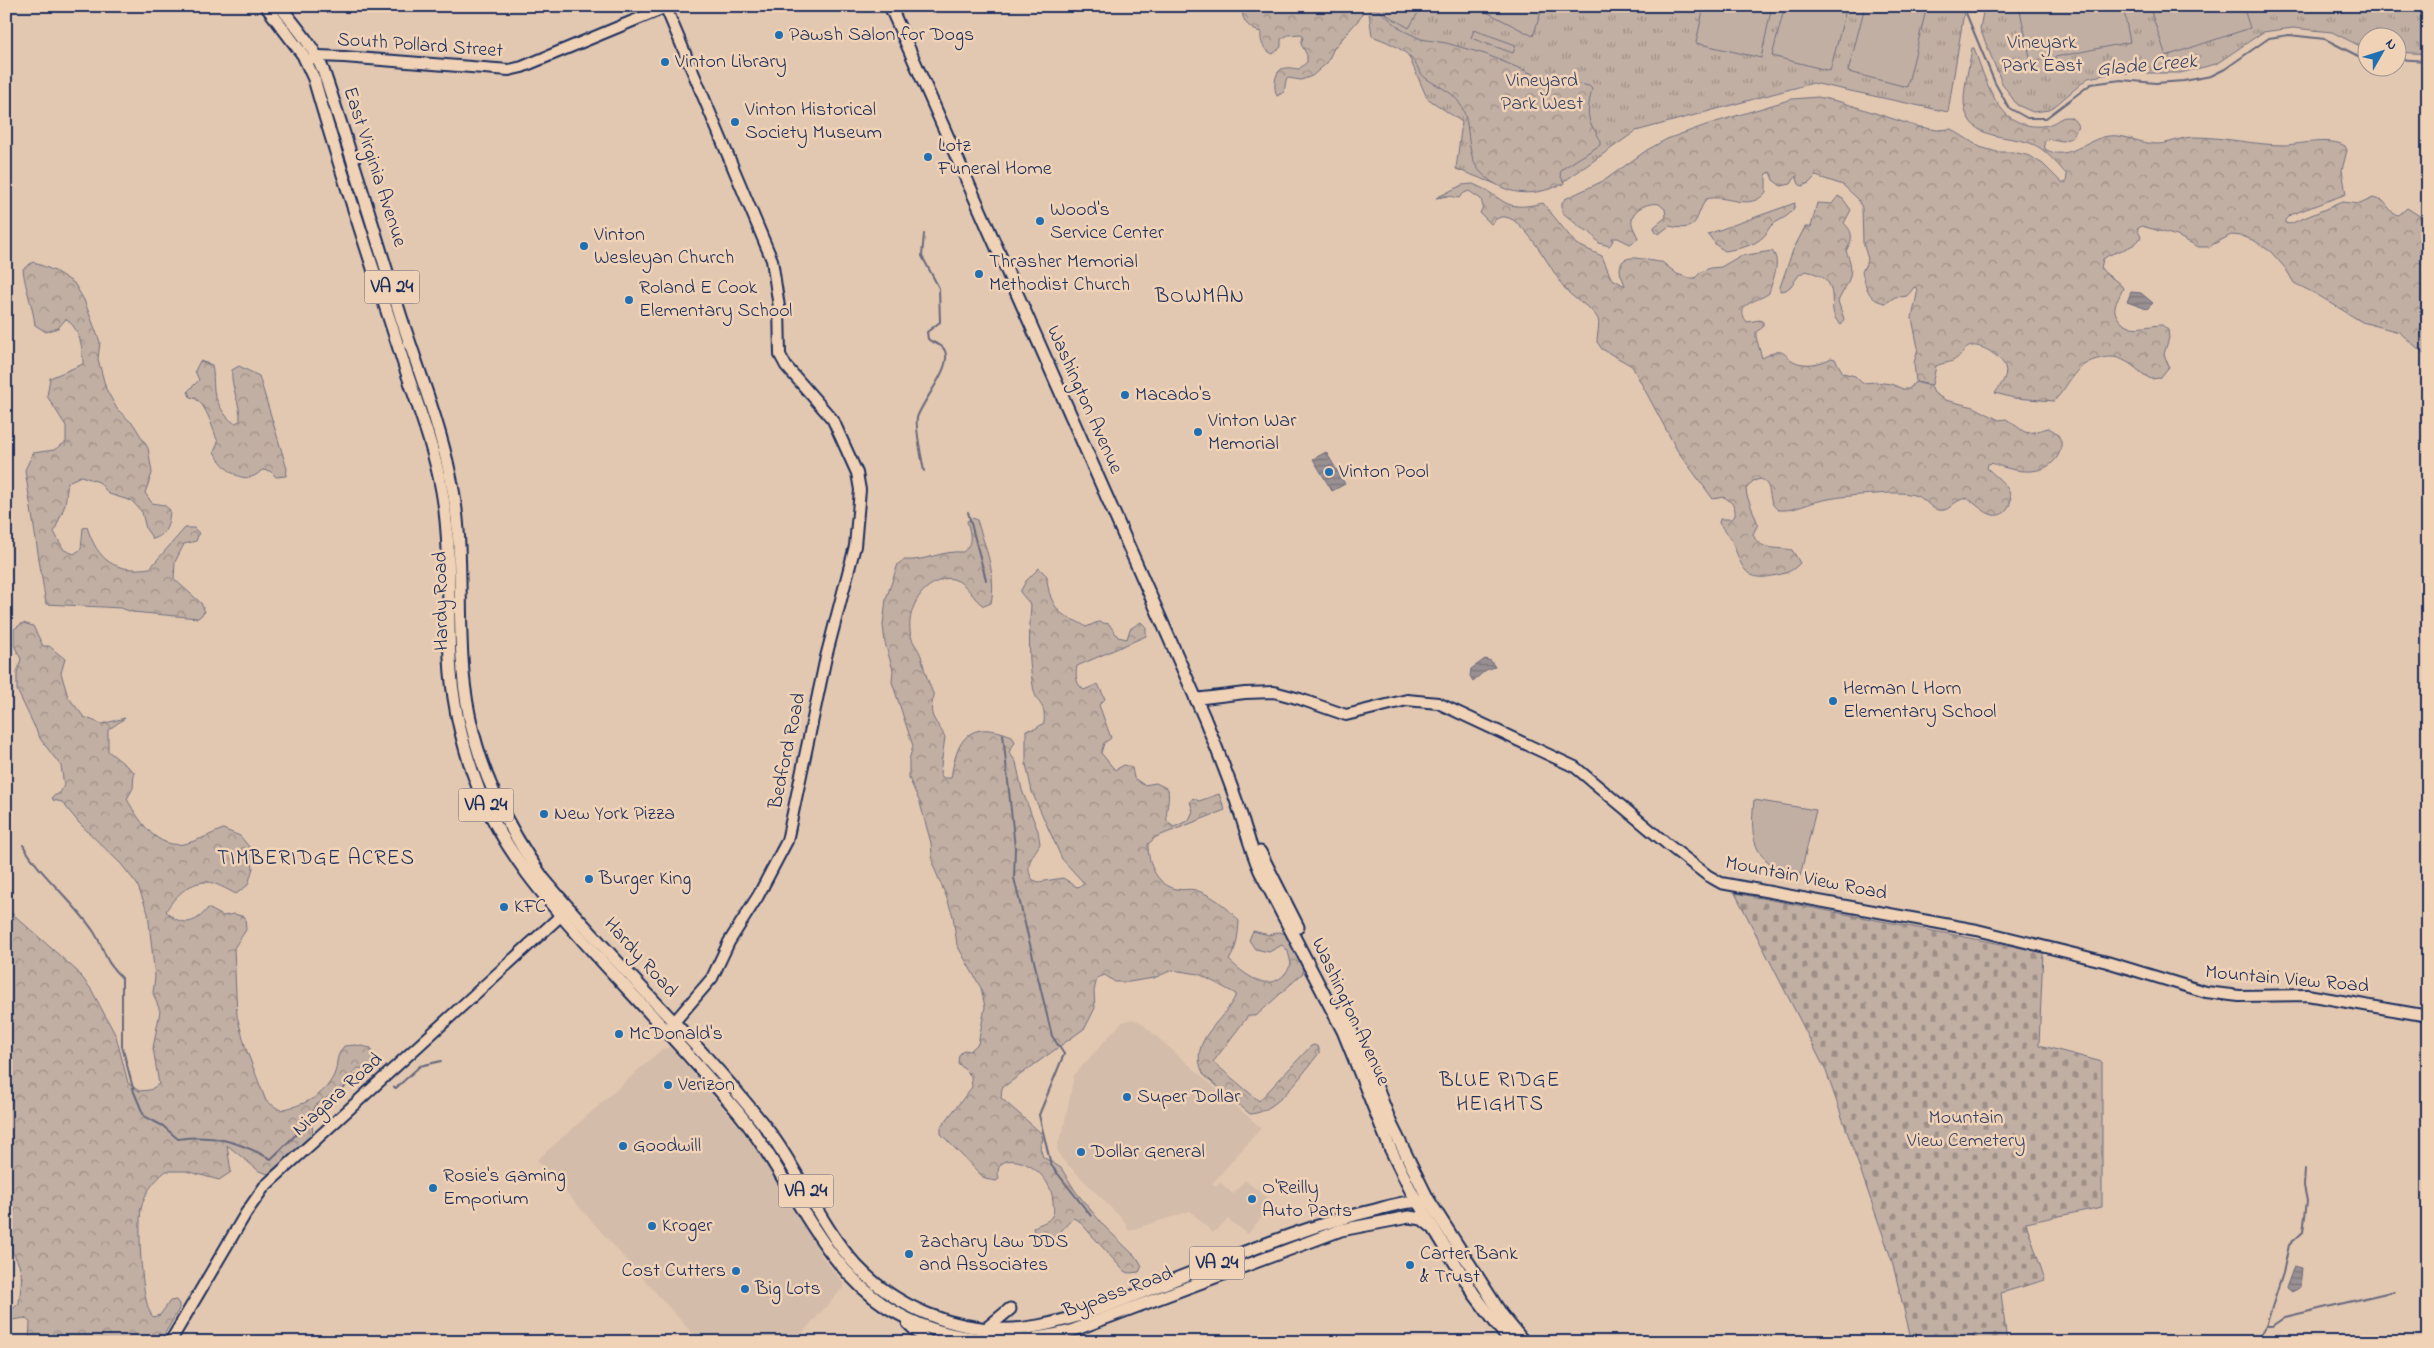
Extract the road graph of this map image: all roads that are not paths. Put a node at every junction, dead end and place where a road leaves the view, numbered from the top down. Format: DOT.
graph roads {
  1 [pos="266,6"];
  2 [pos="280,6"];
  3 [pos="890,6"];
  4 [pos="667,7"];
  5 [pos="318,56"];
  6 [pos="307,62"];
  7 [pos="446,519"];
  8 [pos="458,520"];
  9 [pos="1195,699"];
  10 [pos="570,908"];
  11 [pos="561,916"];
  12 [pos="2428,1016"];
  13 [pos="670,1027"];
  14 [pos="1422,1203"];
  15 [pos="1432,1227"];
  16 [pos="1348,1228"];
  17 [pos="898,1313"];
  18 [pos="987,1328"];
  19 [pos="1019,1329"];
  20 [pos="964,1337"];
  21 [pos="170,1342"];
  22 [pos="928,1342"];
  23 [pos="1510,1342"];
  24 [pos="1524,1342"];
  1 -- 6 [label="main road, VA 24"];
  2 -- 5 [label="main road, VA 24"];
  3 -- 9 [label="main road, Washington Avenue"];
  4 -- 5 [label="street, South Pollard Street"];
  4 -- 13 [label="street, Bedford Road"];
  5 -- 6 [label="street, South Pollard Street"];
  5 -- 8 [label="main road, East Virginia Avenue / VA 24"];
  6 -- 7 [label="main road, East Virginia Avenue / VA 24"];
  7 -- 11 [label="main road, Hardy Road / VA 24"];
  8 -- 10 [label="main road, Hardy Road / VA 24"];
  9 -- 12 [label="street, Mountain View Road"];
  9 -- 14 [label="main road, Washington Avenue"];
  10 -- 11 [label="street, Niagara Road"];
  10 -- 13 [label="main road, Hardy Road / VA 24"];
  11 -- 13 [label="main road, Hardy Road / VA 24"];
  11 -- 21 [label="street, Niagara Road"];
  13 -- 17 [label="main road, Hardy Road / VA 24"];
  13 -- 20 [label="main road, Hardy Road / VA 24"];
  14 -- 15 [label="main road, Washington Avenue"];
  14 -- 16 [label="main road"];
  14 -- 19 [label="main road, Bypass Road / VA 24"];
  14 -- 24 [label="main road"];
  15 -- 16 [label="main road, Bypass Road / VA 24"];
  15 -- 23 [label="main road, Washington Avenue"];
  16 -- 20 [label="main road, Bypass Road / VA 24"];
  17 -- 20 [label="main road, Bypass Road / VA 24"];
  17 -- 22 [label="main road"];
  18 -- 19 [label="main road, Bypass Road / VA 24"];
  18 -- 19 [label="main road"];
  18 -- 20 [label="main road, Bypass Road / VA 24"];
}
